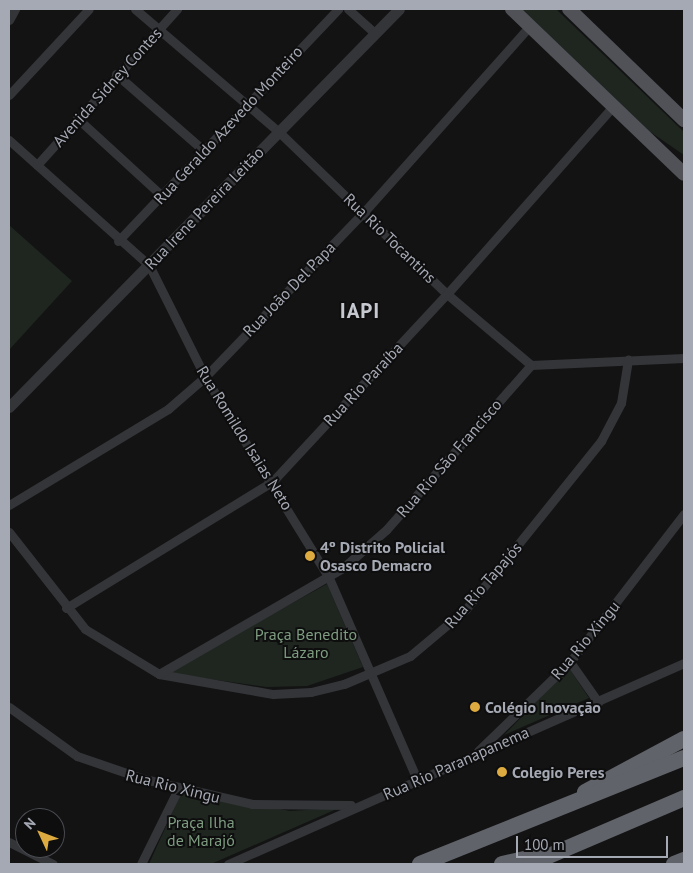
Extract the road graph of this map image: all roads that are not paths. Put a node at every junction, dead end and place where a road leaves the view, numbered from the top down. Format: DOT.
graph roads {
  1 [pos="16,9"];
  2 [pos="89,9"];
  3 [pos="134,9"];
  4 [pos="177,9"];
  5 [pos="338,9"];
  6 [pos="348,9"];
  7 [pos="399,9"];
  8 [pos="512,9"];
  9 [pos="569,9"];
  10 [pos="9,20"];
  11 [pos="530,26"];
  12 [pos="157,30"];
  13 [pos="375,33"];
  14 [pos="116,74"];
  15 [pos="12,87"];
  16 [pos="9,95"];
  17 [pos="248,104"];
  18 [pos="614,105"];
  19 [pos="77,118"];
  20 [pos="684,120"];
  21 [pos="278,131"];
  22 [pos="9,140"];
  23 [pos="203,150"];
  24 [pos="37,165"];
  25 [pos="684,174"];
  26 [pos="161,195"];
  27 [pos="364,212"];
  28 [pos="118,241"];
  29 [pos="149,265"];
  30 [pos="447,294"];
  31 [pos="684,358"];
  32 [pos="628,360"];
  33 [pos="530,365"];
  34 [pos="205,377"];
  35 [pos="9,407"];
  36 [pos="272,482"];
  37 [pos="9,505"];
  38 [pos="684,514"];
  39 [pos="9,532"];
  40 [pos="329,578"];
  41 [pos="66,608"];
  42 [pos="570,662"];
  43 [pos="684,663"];
  44 [pos="373,672"];
  45 [pos="159,674"];
  46 [pos="598,702"];
  47 [pos="9,707"];
  48 [pos="684,739"];
  49 [pos="474,755"];
  50 [pos="684,758"];
  51 [pos="418,782"];
  52 [pos="178,789"];
  53 [pos="684,798"];
  54 [pos="356,805"];
  55 [pos="548,816"];
  56 [pos="9,842"];
  57 [pos="557,853"];
  58 [pos="684,860"];
  59 [pos="53,864"];
  60 [pos="141,864"];
  61 [pos="228,864"];
  62 [pos="420,864"];
  63 [pos="502,864"];
  64 [pos="530,864"];
  65 [pos="674,864"];
  1 -- 10 [label="street"];
  2 -- 15 [label="street"];
  3 -- 12 [label="street, Rua Rio Tocantins"];
  4 -- 12 [label="street, Avenida Sidney Contes"];
  5 -- 17 [label="street, Rua Geraldo Azevedo Monteiro"];
  6 -- 13 [label="street"];
  7 -- 13 [label="street, Rua Irene Pereira Leitão"];
  8 -- 11 [label="main road"];
  9 -- 20 [label="main road"];
  11 -- 18 [label="main road"];
  11 -- 27 [label="street, Rua João Del Papa"];
  12 -- 14 [label="street, Avenida Sidney Contes"];
  12 -- 17 [label="street, Rua Rio Tocantins"];
  13 -- 21 [label="street, Rua Irene Pereira Leitão"];
  14 -- 19 [label="street, Avenida Sidney Contes"];
  14 -- 23 [label="street"];
  15 -- 16 [label="street"];
  17 -- 21 [label="street, Rua Rio Tocantins"];
  17 -- 23 [label="street, Rua Geraldo Azevedo Monteiro"];
  18 -- 25 [label="main road"];
  18 -- 30 [label="street, Rua Rio Paraíba"];
  19 -- 24 [label="street, Avenida Sidney Contes"];
  19 -- 26 [label="street"];
  21 -- 27 [label="street, Rua Rio Tocantins"];
  21 -- 29 [label="street, Rua Irene Pereira Leitão"];
  22 -- 24 [label="street, Rua Romildo Isaias Neto"];
  23 -- 26 [label="street, Rua Geraldo Azevedo Monteiro"];
  24 -- 28 [label="street, Rua Romildo Isaias Neto"];
  26 -- 28 [label="street, Rua Geraldo Azevedo Monteiro"];
  27 -- 30 [label="street, Rua Rio Tocantins"];
  27 -- 34 [label="street, Rua João Del Papa"];
  28 -- 29 [label="street, Rua Romildo Isaias Neto"];
  29 -- 34 [label="street, Rua Romildo Isaias Neto"];
  29 -- 35 [label="street, Rua Irene Pereira Leitão"];
  30 -- 33 [label="street, Rua Rio Tocantins"];
  30 -- 36 [label="street, Rua Rio Paraíba"];
  31 -- 32 [label="street"];
  32 -- 33 [label="street"];
  32 -- 44 [label="street, Rua Rio Tapajós"];
  33 -- 40 [label="street, Rua Rio São Francisco"];
  34 -- 36 [label="street, Rua Romildo Isaias Neto"];
  34 -- 37 [label="street, Rua João Del Papa"];
  36 -- 40 [label="street, Rua Romildo Isaias Neto"];
  36 -- 41 [label="street, Rua Rio Paraíba"];
  38 -- 42 [label="street, Rua Rio Xingu"];
  39 -- 41 [label="street, Rua Rio Tapajós"];
  40 -- 44 [label="street, Rua Romildo Isaias Neto"];
  40 -- 45 [label="street, Rua Rio São Francisco"];
  41 -- 45 [label="street, Rua Rio Tapajós"];
  42 -- 46 [label="street"];
  42 -- 49 [label="street, Rua Rio Xingu"];
  43 -- 46 [label="street, Rua Rio Paranapanema"];
  44 -- 45 [label="street, Rua Rio Tapajós"];
  44 -- 51 [label="street, Rua Romildo Isaias Neto"];
  46 -- 49 [label="street, Rua Rio Paranapanema"];
  47 -- 52 [label="street, Rua Rio Xingu"];
  48 -- 55 [label="highway"];
  49 -- 51 [label="street, Rua Rio Paranapanema"];
  50 -- 55 [label="highway"];
  51 -- 54 [label="street, Rua Rio Paranapanema"];
  52 -- 54 [label="street, Rua Rio Xingu"];
  52 -- 60 [label="street"];
  53 -- 57 [label="highway"];
  54 -- 61 [label="street, Rua Rio Paranapanema"];
  55 -- 62 [label="highway"];
  56 -- 59 [label="street"];
  57 -- 63 [label="highway"];
  57 -- 64 [label="highway"];
  58 -- 65 [label="highway"];
}
